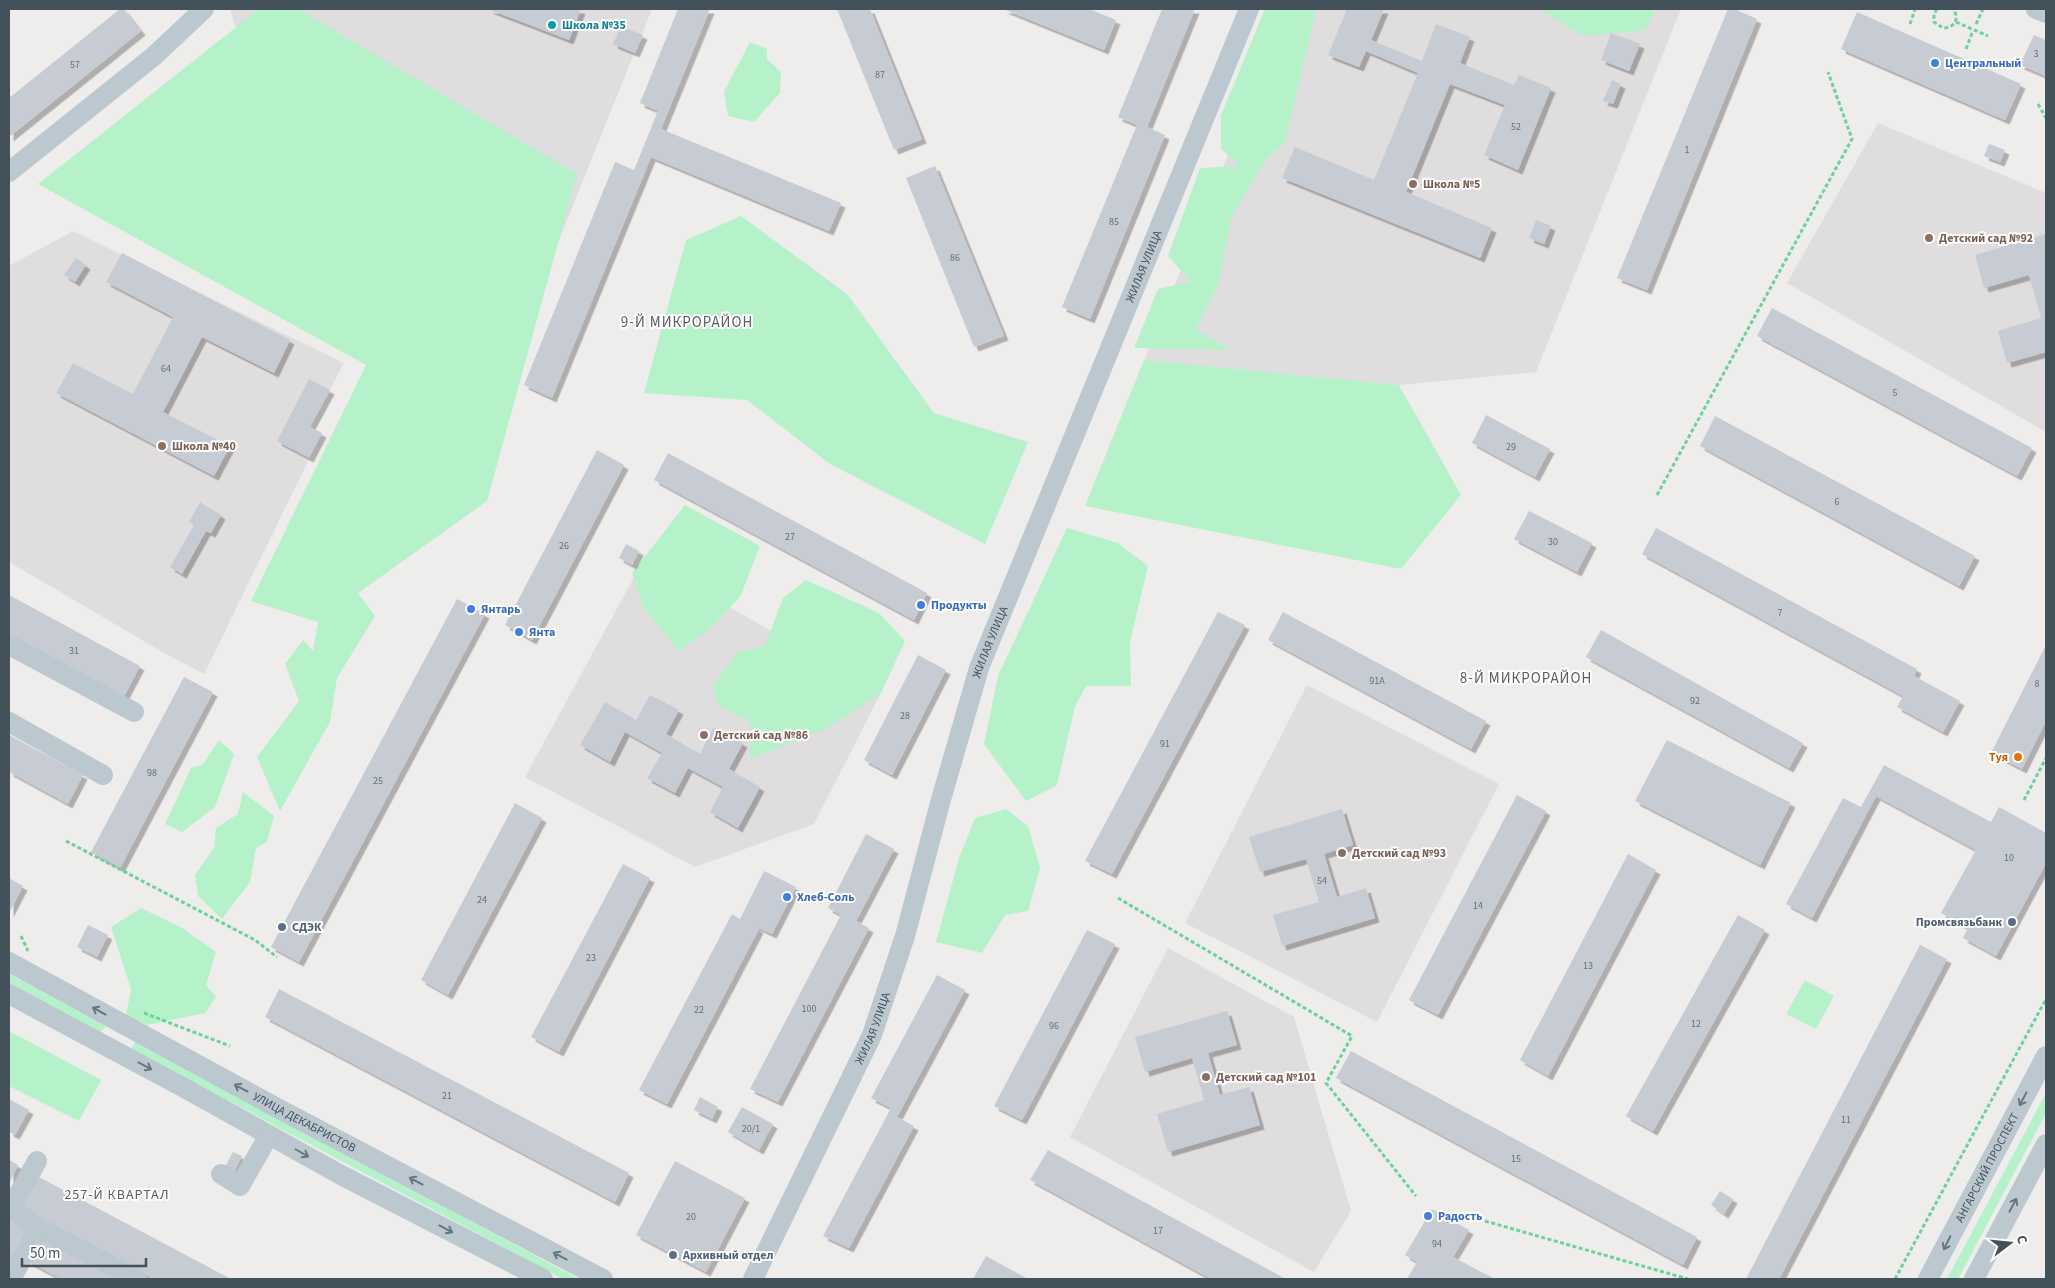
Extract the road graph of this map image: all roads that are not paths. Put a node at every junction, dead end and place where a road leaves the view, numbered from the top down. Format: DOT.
graph roads {
  1 [pos="204,9"];
  2 [pos="1249,9"];
  3 [pos="2036,9"];
  4 [pos="2046,13"];
  5 [pos="9,172"];
  6 [pos="9,645"];
  7 [pos="134,712"];
  8 [pos="9,722"];
  9 [pos="104,775"];
  10 [pos="9,962"];
  11 [pos="9,994"];
  12 [pos="131,1018"];
  13 [pos="112,1049"];
  14 [pos="2046,1056"];
  15 [pos="269,1135"];
  16 [pos="2046,1144"];
  17 [pos="37,1161"];
  18 [pos="221,1174"];
  19 [pos="39,1228"];
  20 [pos="22,1279"];
  21 [pos="137,1279"];
  22 [pos="543,1279"];
  23 [pos="603,1279"];
  24 [pos="753,1279"];
  25 [pos="1928,1279"];
  26 [pos="1974,1279"];
  1 -- 5 [label="street"];
  2 -- 24 [label="street, ЖИЛАЯ УЛИЦА"];
  3 -- 4 [label="street"];
  6 -- 7 [label="street"];
  8 -- 9 [label="street"];
  12 -- 10 [label="street, УЛИЦА ДЕКАБРИСТОВ, one-way"];
  11 -- 13 [label="street"];
  12 -- 13 [label="street"];
  23 -- 12 [label="street, УЛИЦА ДЕКАБРИСТОВ, one-way"];
  13 -- 15 [label="street, one-way"];
  14 -- 25 [label="street, АНГАРСКИЙ ПРОСПЕКТ, one-way"];
  15 -- 18 [label="street"];
  15 -- 22 [label="street, one-way"];
  26 -- 16 [label="street, one-way"];
  17 -- 19 [label="street"];
  19 -- 20 [label="street"];
  19 -- 21 [label="street"];
}
